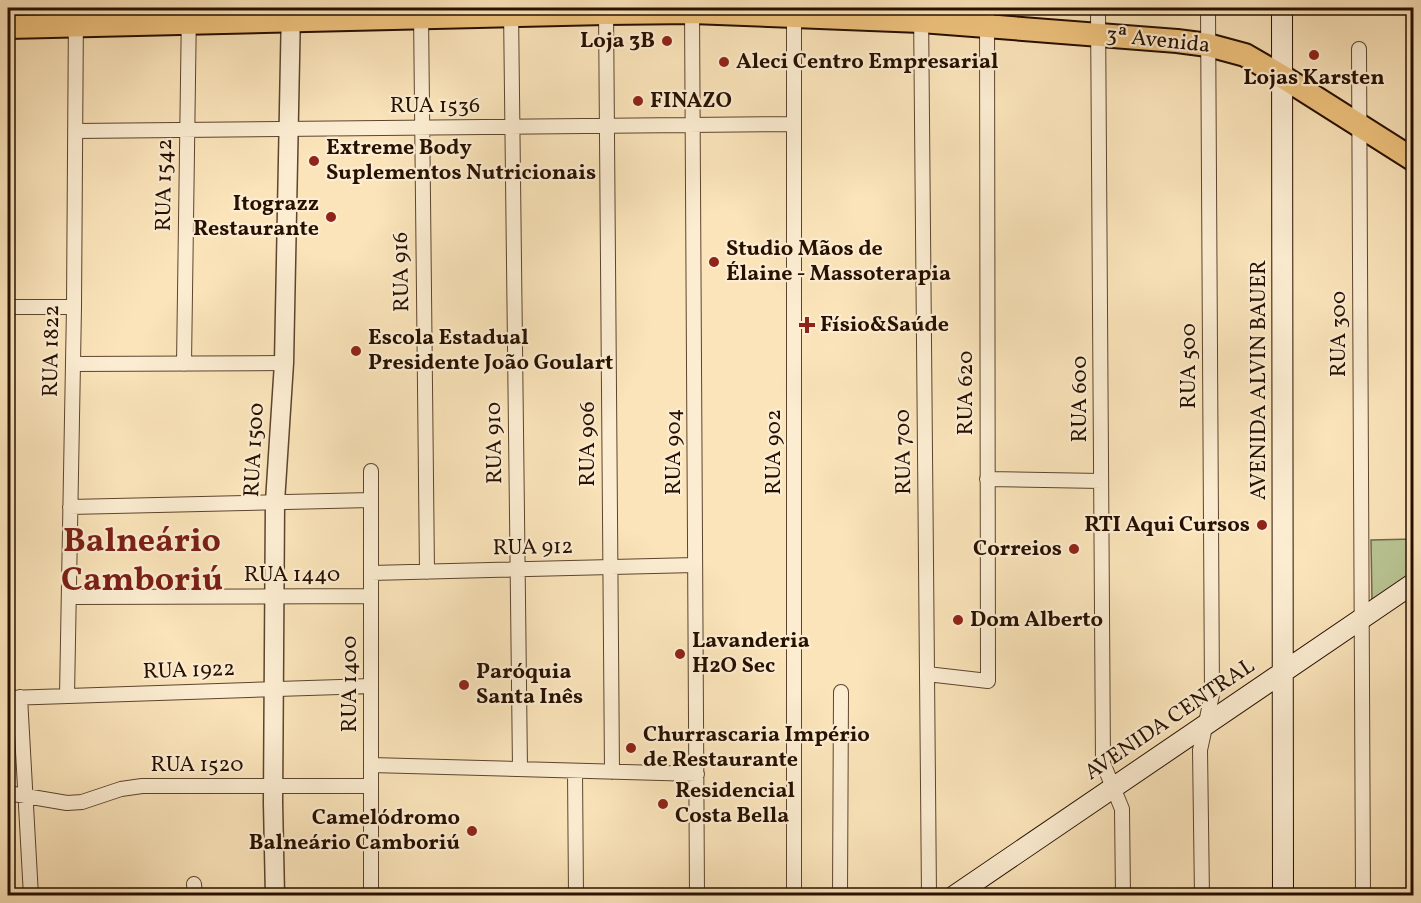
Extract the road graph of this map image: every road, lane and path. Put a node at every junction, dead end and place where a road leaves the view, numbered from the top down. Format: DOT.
graph roads {
  1 [pos="1098,8"];
  2 [pos="1208,8"];
  3 [pos="1282,8"];
  4 [pos="606,10"];
  5 [pos="692,10"];
  6 [pos="511,11"];
  7 [pos="794,11"];
  8 [pos="421,12"];
  9 [pos="291,14"];
  10 [pos="921,14"];
  11 [pos="189,15"];
  12 [pos="76,16"];
  13 [pos="987,16"];
  14 [pos="8,27"];
  15 [pos="1098,35"];
  16 [pos="1208,45"];
  17 [pos="1359,49"];
  18 [pos="1283,77"];
  19 [pos="795,124"];
  20 [pos="693,125"];
  21 [pos="607,126"];
  22 [pos="1360,126"];
  23 [pos="512,127"];
  24 [pos="422,128"];
  25 [pos="289,129"];
  26 [pos="187,130"];
  27 [pos="75,131"];
  28 [pos="1413,160"];
  29 [pos="8,307"];
  30 [pos="74,307"];
  31 [pos="284,363"];
  32 [pos="73,364"];
  33 [pos="184,364"];
  34 [pos="371,471"];
  35 [pos="987,479"];
  36 [pos="1101,481"];
  37 [pos="371,500"];
  38 [pos="275,502"];
  39 [pos="70,507"];
  40 [pos="695,565"];
  41 [pos="610,567"];
  42 [pos="518,570"];
  43 [pos="426,572"];
  44 [pos="371,573"];
  45 [pos="1413,583"];
  46 [pos="275,596"];
  47 [pos="371,596"];
  48 [pos="70,597"];
  49 [pos="1361,618"];
  50 [pos="1284,672"];
  51 [pos="927,674"];
  52 [pos="371,686"];
  53 [pos="274,689"];
  54 [pos="841,692"];
  55 [pos="67,696"];
  56 [pos="14,698"];
  57 [pos="1206,724"];
  58 [pos="371,765"];
  59 [pos="520,769"];
  60 [pos="575,771"];
  61 [pos="612,772"];
  62 [pos="697,774"];
  63 [pos="274,786"];
  64 [pos="371,786"];
  65 [pos="1113,787"];
  66 [pos="8,793"];
  67 [pos="25,796"];
  68 [pos="31,896"];
  69 [pos="275,896"];
  70 [pos="371,896"];
  71 [pos="576,896"];
  72 [pos="697,896"];
  73 [pos="794,896"];
  74 [pos="840,896"];
  75 [pos="929,896"];
  76 [pos="954,896"];
  77 [pos="1123,896"];
  78 [pos="1202,896"];
  79 [pos="1283,896"];
  80 [pos="1363,896"];
  1 -- 15 [label="street, RUA 600"];
  2 -- 16 [label="street, RUA 500"];
  3 -- 18 [label="main road, AVENIDA ALVIN BAUER"];
  4 -- 5 [label="main road, 3ª Avenida"];
  4 -- 6 [label="main road, 3ª Avenida"];
  4 -- 21 [label="street, RUA 906"];
  5 -- 7 [label="main road, 3ª Avenida"];
  5 -- 20 [label="street, RUA 904"];
  6 -- 8 [label="main road, 3ª Avenida"];
  6 -- 23 [label="street, RUA 910"];
  7 -- 10 [label="main road, 3ª Avenida"];
  7 -- 19 [label="street, RUA 902"];
  8 -- 9 [label="main road, 3ª Avenida"];
  8 -- 24 [label="street, RUA 916"];
  9 -- 11 [label="main road, 3ª Avenida"];
  9 -- 25 [label="street, RUA 1500"];
  10 -- 13 [label="main road, 3ª Avenida"];
  10 -- 51 [label="street, RUA 700"];
  11 -- 12 [label="main road, 3ª Avenida"];
  11 -- 26 [label="street, RUA 1542"];
  12 -- 14 [label="main road, 3ª Avenida"];
  12 -- 27 [label="street, RUA 1822"];
  13 -- 15 [label="main road, 3ª Avenida"];
  13 -- 35 [label="street, RUA 620"];
  15 -- 16 [label="main road, 3ª Avenida"];
  15 -- 36 [label="street, RUA 600"];
  16 -- 18 [label="main road, 3ª Avenida"];
  16 -- 57 [label="street, RUA 500"];
  17 -- 22 [label="street, RUA 300"];
  18 -- 22 [label="main road, 3ª Avenida"];
  18 -- 50 [label="main road, AVENIDA ALVIN BAUER"];
  19 -- 20 [label="street, RUA 1536"];
  19 -- 73 [label="street, RUA 902"];
  20 -- 21 [label="street, RUA 1536"];
  20 -- 40 [label="street, RUA 904"];
  21 -- 23 [label="street, RUA 1536"];
  21 -- 41 [label="street, RUA 906"];
  22 -- 28 [label="main road, 3ª Avenida"];
  22 -- 49 [label="street, RUA 300"];
  23 -- 24 [label="street, RUA 1536"];
  23 -- 42 [label="street, RUA 910"];
  24 -- 25 [label="street, RUA 1536"];
  24 -- 43 [label="street, RUA 916"];
  25 -- 26 [label="street, RUA 1536"];
  25 -- 31 [label="street, RUA 1500"];
  26 -- 27 [label="street, RUA 1536"];
  26 -- 33 [label="street, RUA 1542"];
  27 -- 30 [label="street, RUA 1822"];
  29 -- 30 [label="street"];
  30 -- 32 [label="street, RUA 1822"];
  31 -- 33 [label="street"];
  31 -- 38 [label="street, RUA 1500"];
  32 -- 33 [label="street"];
  32 -- 39 [label="street, RUA 1822"];
  34 -- 37 [label="street, RUA 1400"];
  35 -- 36 [label="street"];
  35 -- 51 [label="street, RUA 620"];
  36 -- 65 [label="street, RUA 600"];
  37 -- 38 [label="street"];
  37 -- 44 [label="street, RUA 1400"];
  38 -- 39 [label="street"];
  38 -- 46 [label="street, RUA 1500"];
  39 -- 48 [label="street, RUA 1822"];
  40 -- 41 [label="street, RUA 912"];
  40 -- 62 [label="street, RUA 904"];
  41 -- 42 [label="street, RUA 912"];
  41 -- 61 [label="street, RUA 906"];
  42 -- 43 [label="street, RUA 912"];
  42 -- 59 [label="street, RUA 910"];
  43 -- 44 [label="street, RUA 912"];
  44 -- 47 [label="street, RUA 1400"];
  45 -- 49 [label="main road, AVENIDA CENTRAL"];
  46 -- 47 [label="street, RUA 1440"];
  46 -- 48 [label="street, RUA 1440"];
  46 -- 53 [label="street, RUA 1500"];
  47 -- 52 [label="street, RUA 1400"];
  48 -- 55 [label="street, RUA 1822"];
  49 -- 50 [label="main road, AVENIDA CENTRAL"];
  49 -- 80 [label="street, RUA 300"];
  50 -- 57 [label="main road, AVENIDA CENTRAL"];
  50 -- 79 [label="main road, AVENIDA ALVIN BAUER"];
  51 -- 75 [label="street, RUA 700"];
  52 -- 53 [label="street, RUA 1922"];
  52 -- 58 [label="street, RUA 1400"];
  53 -- 55 [label="street, RUA 1922"];
  53 -- 63 [label="street, RUA 1500"];
  54 -- 74 [label="street"];
  55 -- 56 [label="street, RUA 1922"];
  56 -- 67 [label="street"];
  57 -- 65 [label="main road, AVENIDA CENTRAL"];
  57 -- 78 [label="street, RUA 500"];
  58 -- 59 [label="street"];
  58 -- 64 [label="street, RUA 1400"];
  59 -- 60 [label="street"];
  60 -- 61 [label="street"];
  60 -- 71 [label="street"];
  61 -- 62 [label="street"];
  62 -- 72 [label="street, RUA 904"];
  63 -- 64 [label="street, RUA 1520"];
  63 -- 67 [label="street, RUA 1520"];
  63 -- 69 [label="street, RUA 1500"];
  64 -- 70 [label="street, RUA 1400"];
  65 -- 76 [label="main road, AVENIDA CENTRAL"];
  65 -- 77 [label="street, RUA 600"];
  66 -- 67 [label="street, RUA 1520"];
  67 -- 68 [label="street"];
}
